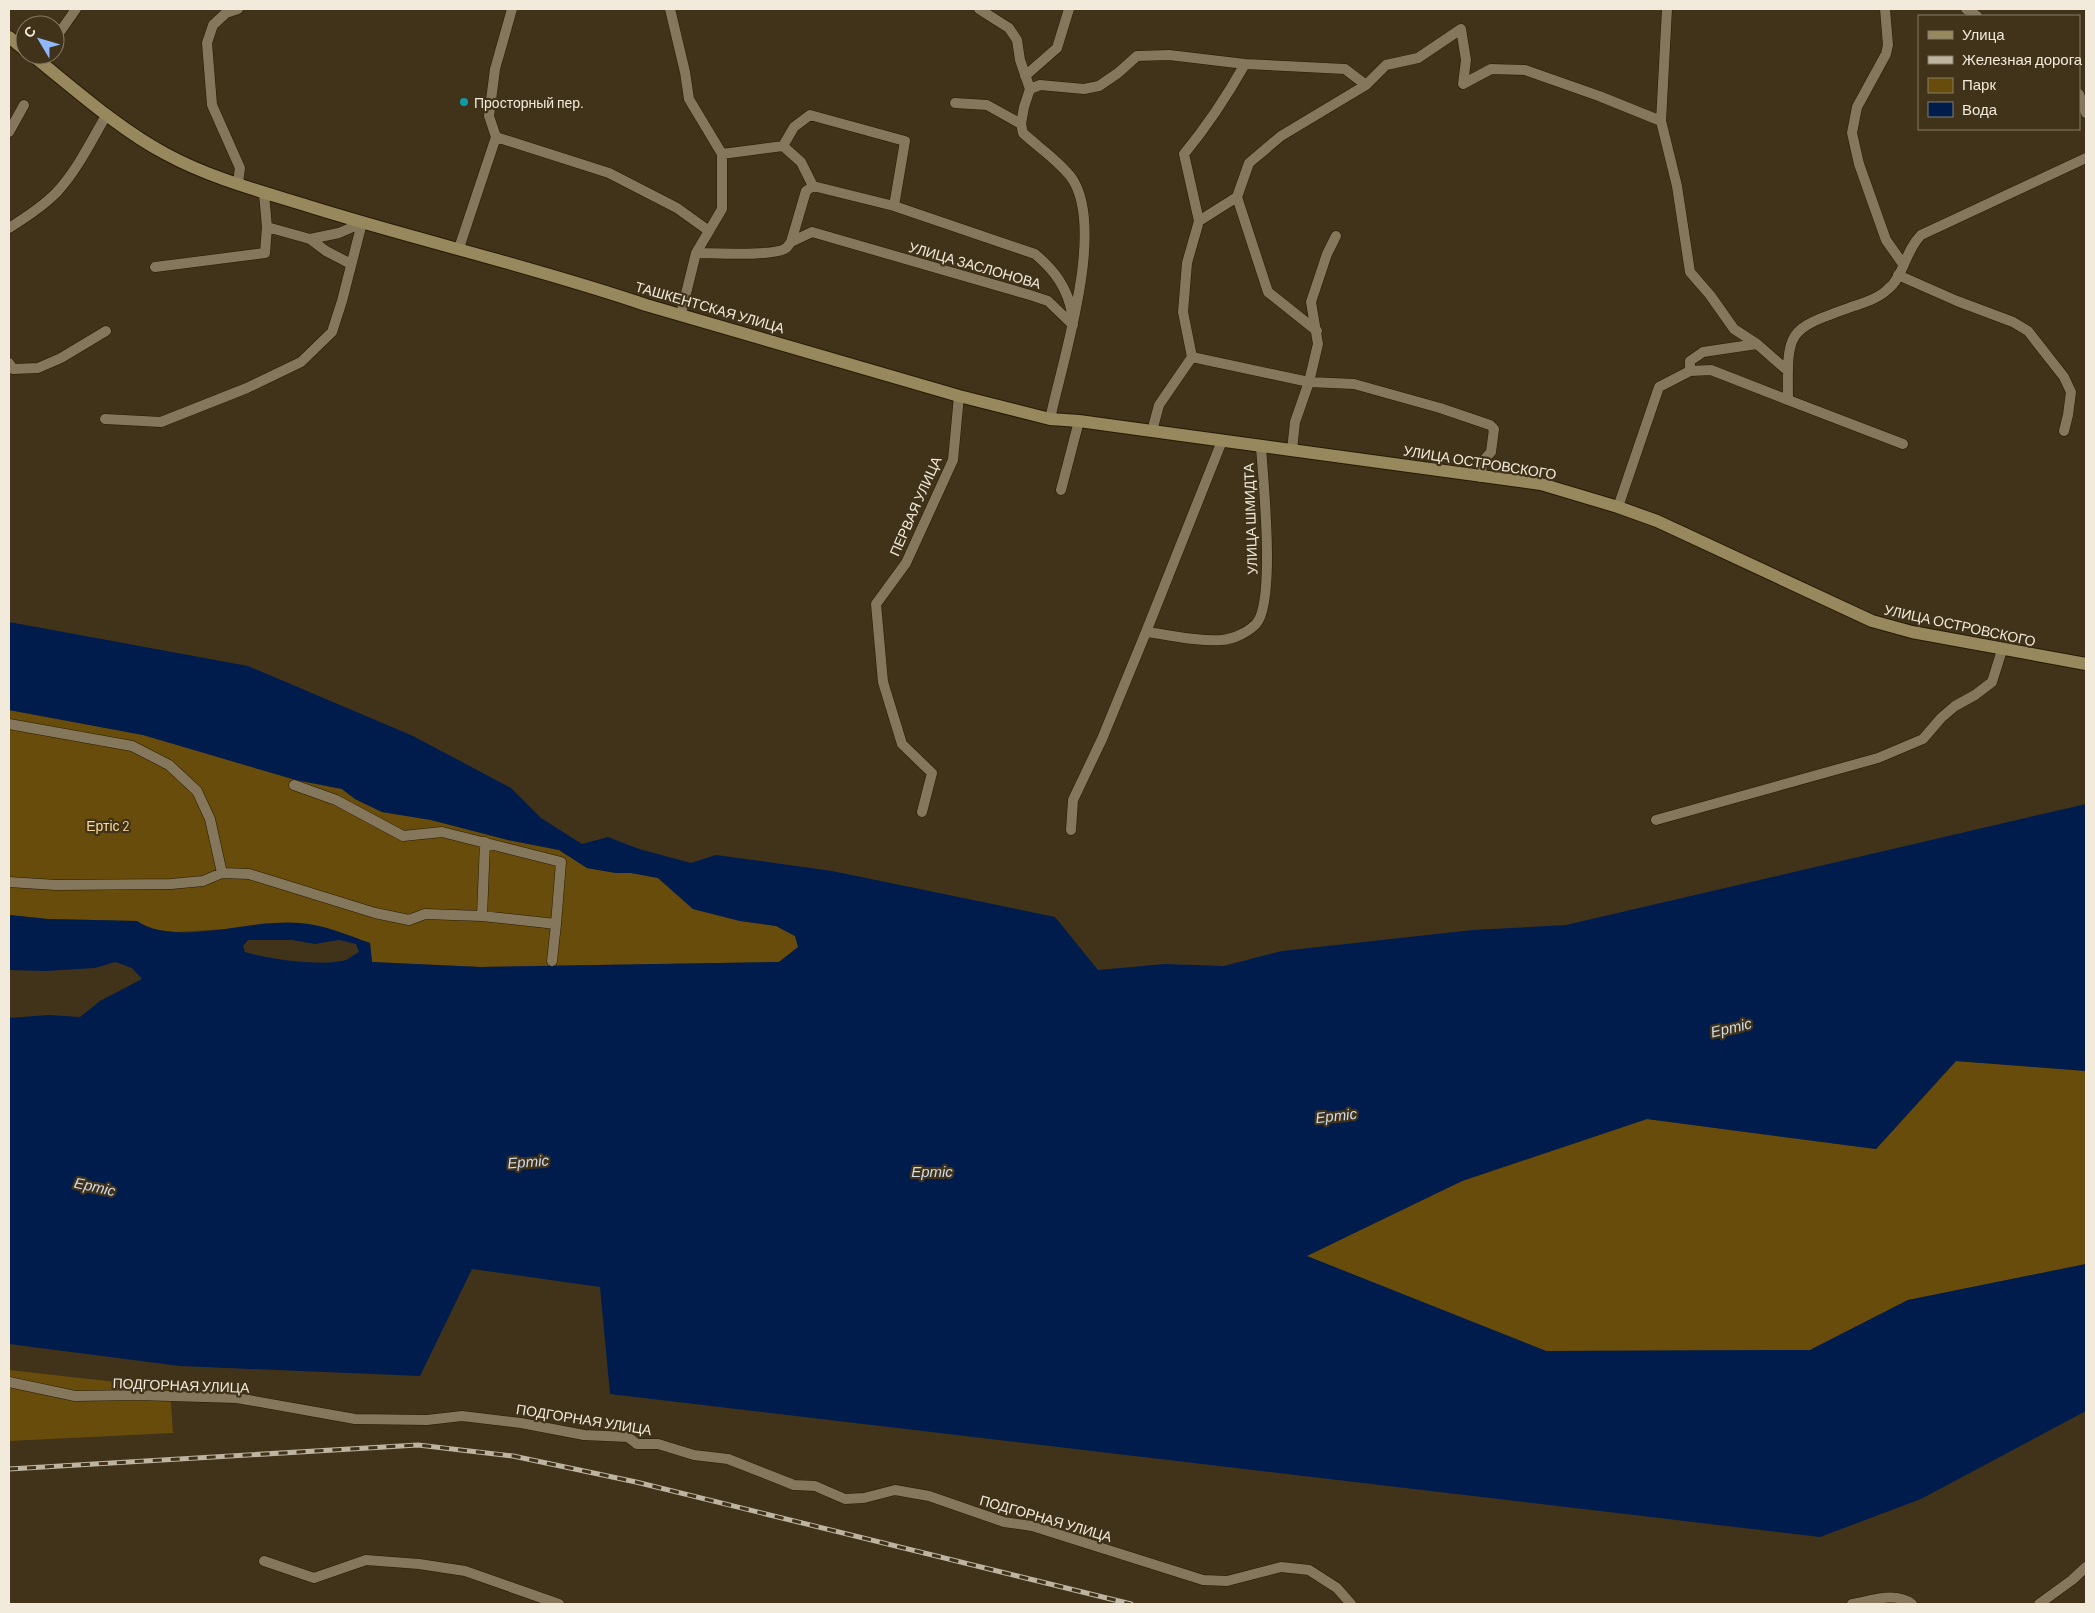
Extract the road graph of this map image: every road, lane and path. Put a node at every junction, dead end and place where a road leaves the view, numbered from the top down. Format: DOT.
graph roads {
  1 [pos="76,9"];
  2 [pos="238,9"];
  3 [pos="512,9"];
  4 [pos="670,9"];
  5 [pos="979,9"];
  6 [pos="1069,9"];
  7 [pos="1667,9"];
  8 [pos="1885,9"];
  9 [pos="65,25"];
  10 [pos="1245,64"];
  11 [pos="47,65"];
  12 [pos="1025,76"];
  13 [pos="1366,85"];
  14 [pos="1030,90"];
  15 [pos="2080,97"];
  16 [pos="955,103"];
  17 [pos="24,106"];
  18 [pos="2086,113"];
  19 [pos="107,114"];
  20 [pos="1661,121"];
  21 [pos="1021,124"];
  22 [pos="9,132"];
  23 [pos="496,137"];
  24 [pos="783,146"];
  25 [pos="722,154"];
  26 [pos="2086,158"];
  27 [pos="238,183"];
  28 [pos="813,186"];
  29 [pos="264,194"];
  30 [pos="1237,197"];
  31 [pos="894,206"];
  32 [pos="1199,221"];
  33 [pos="362,223"];
  34 [pos="10,227"];
  35 [pos="267,227"];
  36 [pos="709,231"];
  37 [pos="1336,236"];
  38 [pos="310,238"];
  39 [pos="791,242"];
  40 [pos="459,248"];
  41 [pos="696,253"];
  42 [pos="351,264"];
  43 [pos="155,267"];
  44 [pos="1901,269"];
  45 [pos="681,314"];
  46 [pos="1073,325"];
  47 [pos="106,331"];
  48 [pos="1317,332"];
  49 [pos="1757,344"];
  50 [pos="1192,357"];
  51 [pos="9,363"];
  52 [pos="1690,371"];
  53 [pos="1788,371"];
  54 [pos="1309,382"];
  55 [pos="959,396"];
  56 [pos="1788,400"];
  57 [pos="105,419"];
  58 [pos="1050,419"];
  59 [pos="1079,421"];
  60 [pos="1152,430"];
  61 [pos="2064,431"];
  62 [pos="1222,441"];
  63 [pos="1903,444"];
  64 [pos="1261,447"];
  65 [pos="1292,450"];
  66 [pos="1480,477"];
  67 [pos="1062,490"];
  68 [pos="1618,506"];
  69 [pos="1146,632"];
  70 [pos="2002,650"];
  71 [pos="2086,664"];
  72 [pos="9,724"];
  73 [pos="294,785"];
  74 [pos="922,812"];
  75 [pos="1656,820"];
  76 [pos="1072,830"];
  77 [pos="485,842"];
  78 [pos="222,873"];
  79 [pos="9,882"];
  80 [pos="482,916"];
  81 [pos="556,924"];
  82 [pos="552,961"];
  83 [pos="9,1382"];
  84 [pos="264,1561"];
  85 [pos="2086,1566"];
  86 [pos="559,1604"];
  87 [pos="1350,1604"];
  88 [pos="1852,1604"];
  89 [pos="1912,1604"];
  90 [pos="2039,1604"];
  1 -- 9 [label="street"];
  2 -- 27 [label="street"];
  3 -- 23 [label="street"];
  4 -- 25 [label="street"];
  5 -- 12 [label="street"];
  6 -- 12 [label="street"];
  7 -- 20 [label="street"];
  8 -- 44 [label="street"];
  10 -- 13 [label="street"];
  10 -- 14 [label="street"];
  10 -- 32 [label="street"];
  11 -- 19 [label="main road, ТАШКЕНТСКАЯ УЛИЦА"];
  12 -- 14 [label="street"];
  13 -- 20 [label="street"];
  13 -- 30 [label="street"];
  14 -- 21 [label="street"];
  15 -- 18 [label="street"];
  16 -- 21 [label="street"];
  17 -- 22 [label="street"];
  19 -- 27 [label="main road, ТАШКЕНТСКАЯ УЛИЦА"];
  19 -- 34 [label="street"];
  20 -- 49 [label="street"];
  21 -- 46 [label="street"];
  23 -- 36 [label="street"];
  23 -- 40 [label="street"];
  24 -- 25 [label="street"];
  24 -- 28 [label="street"];
  24 -- 31 [label="street"];
  25 -- 36 [label="street"];
  26 -- 44 [label="street"];
  27 -- 29 [label="main road, ТАШКЕНТСКАЯ УЛИЦА"];
  28 -- 31 [label="street, УЛИЦА ЗАСЛОНОВА"];
  28 -- 39 [label="street"];
  29 -- 33 [label="main road, ТАШКЕНТСКАЯ УЛИЦА"];
  29 -- 35 [label="street"];
  30 -- 32 [label="street"];
  30 -- 48 [label="street"];
  31 -- 46 [label="street, УЛИЦА ЗАСЛОНОВА"];
  32 -- 50 [label="street"];
  33 -- 38 [label="street"];
  33 -- 40 [label="main road, ТАШКЕНТСКАЯ УЛИЦА"];
  33 -- 42 [label="street"];
  35 -- 38 [label="street"];
  35 -- 43 [label="street"];
  36 -- 41 [label="street"];
  37 -- 48 [label="street"];
  38 -- 42 [label="street"];
  39 -- 41 [label="street, УЛИЦА ЗАСЛОНОВА"];
  39 -- 46 [label="street, УЛИЦА ЗАСЛОНОВА"];
  40 -- 45 [label="main road, ТАШКЕНТСКАЯ УЛИЦА"];
  41 -- 45 [label="street"];
  42 -- 57 [label="street"];
  44 -- 53 [label="street"];
  44 -- 61 [label="street"];
  45 -- 55 [label="main road, ТАШКЕНТСКАЯ УЛИЦА"];
  46 -- 58 [label="street"];
  47 -- 51 [label="street"];
  48 -- 54 [label="street"];
  49 -- 52 [label="street"];
  49 -- 53 [label="street"];
  50 -- 54 [label="street"];
  50 -- 60 [label="street"];
  52 -- 56 [label="street"];
  52 -- 68 [label="street"];
  53 -- 56 [label="street"];
  54 -- 65 [label="street"];
  54 -- 66 [label="street"];
  55 -- 58 [label="main road, ТАШКЕНТСКАЯ УЛИЦА"];
  55 -- 74 [label="street, ПЕРВАЯ УЛИЦА"];
  56 -- 63 [label="street"];
  58 -- 59 [label="main road, УЛИЦА ОСТРОВСКОГО"];
  59 -- 60 [label="main road, УЛИЦА ОСТРОВСКОГО"];
  59 -- 67 [label="street"];
  60 -- 62 [label="main road, УЛИЦА ОСТРОВСКОГО"];
  62 -- 64 [label="main road, УЛИЦА ОСТРОВСКОГО"];
  62 -- 69 [label="street"];
  64 -- 65 [label="main road, УЛИЦА ОСТРОВСКОГО"];
  64 -- 69 [label="street, УЛИЦА ШМИДТА"];
  65 -- 66 [label="main road, УЛИЦА ОСТРОВСКОГО"];
  66 -- 68 [label="main road, УЛИЦА ОСТРОВСКОГО"];
  68 -- 70 [label="main road, УЛИЦА ОСТРОВСКОГО"];
  69 -- 76 [label="street"];
  70 -- 71 [label="main road, УЛИЦА ОСТРОВСКОГО"];
  70 -- 75 [label="street"];
  72 -- 78 [label="street"];
  73 -- 77 [label="street"];
  77 -- 80 [label="street"];
  77 -- 81 [label="street"];
  78 -- 79 [label="street"];
  78 -- 80 [label="street"];
  80 -- 81 [label="street"];
  81 -- 82 [label="street"];
  83 -- 87 [label="street, ПОДГОРНАЯ УЛИЦА"];
  84 -- 86 [label="street"];
  85 -- 90 [label="street"];
  88 -- 89 [label="street"];
}
